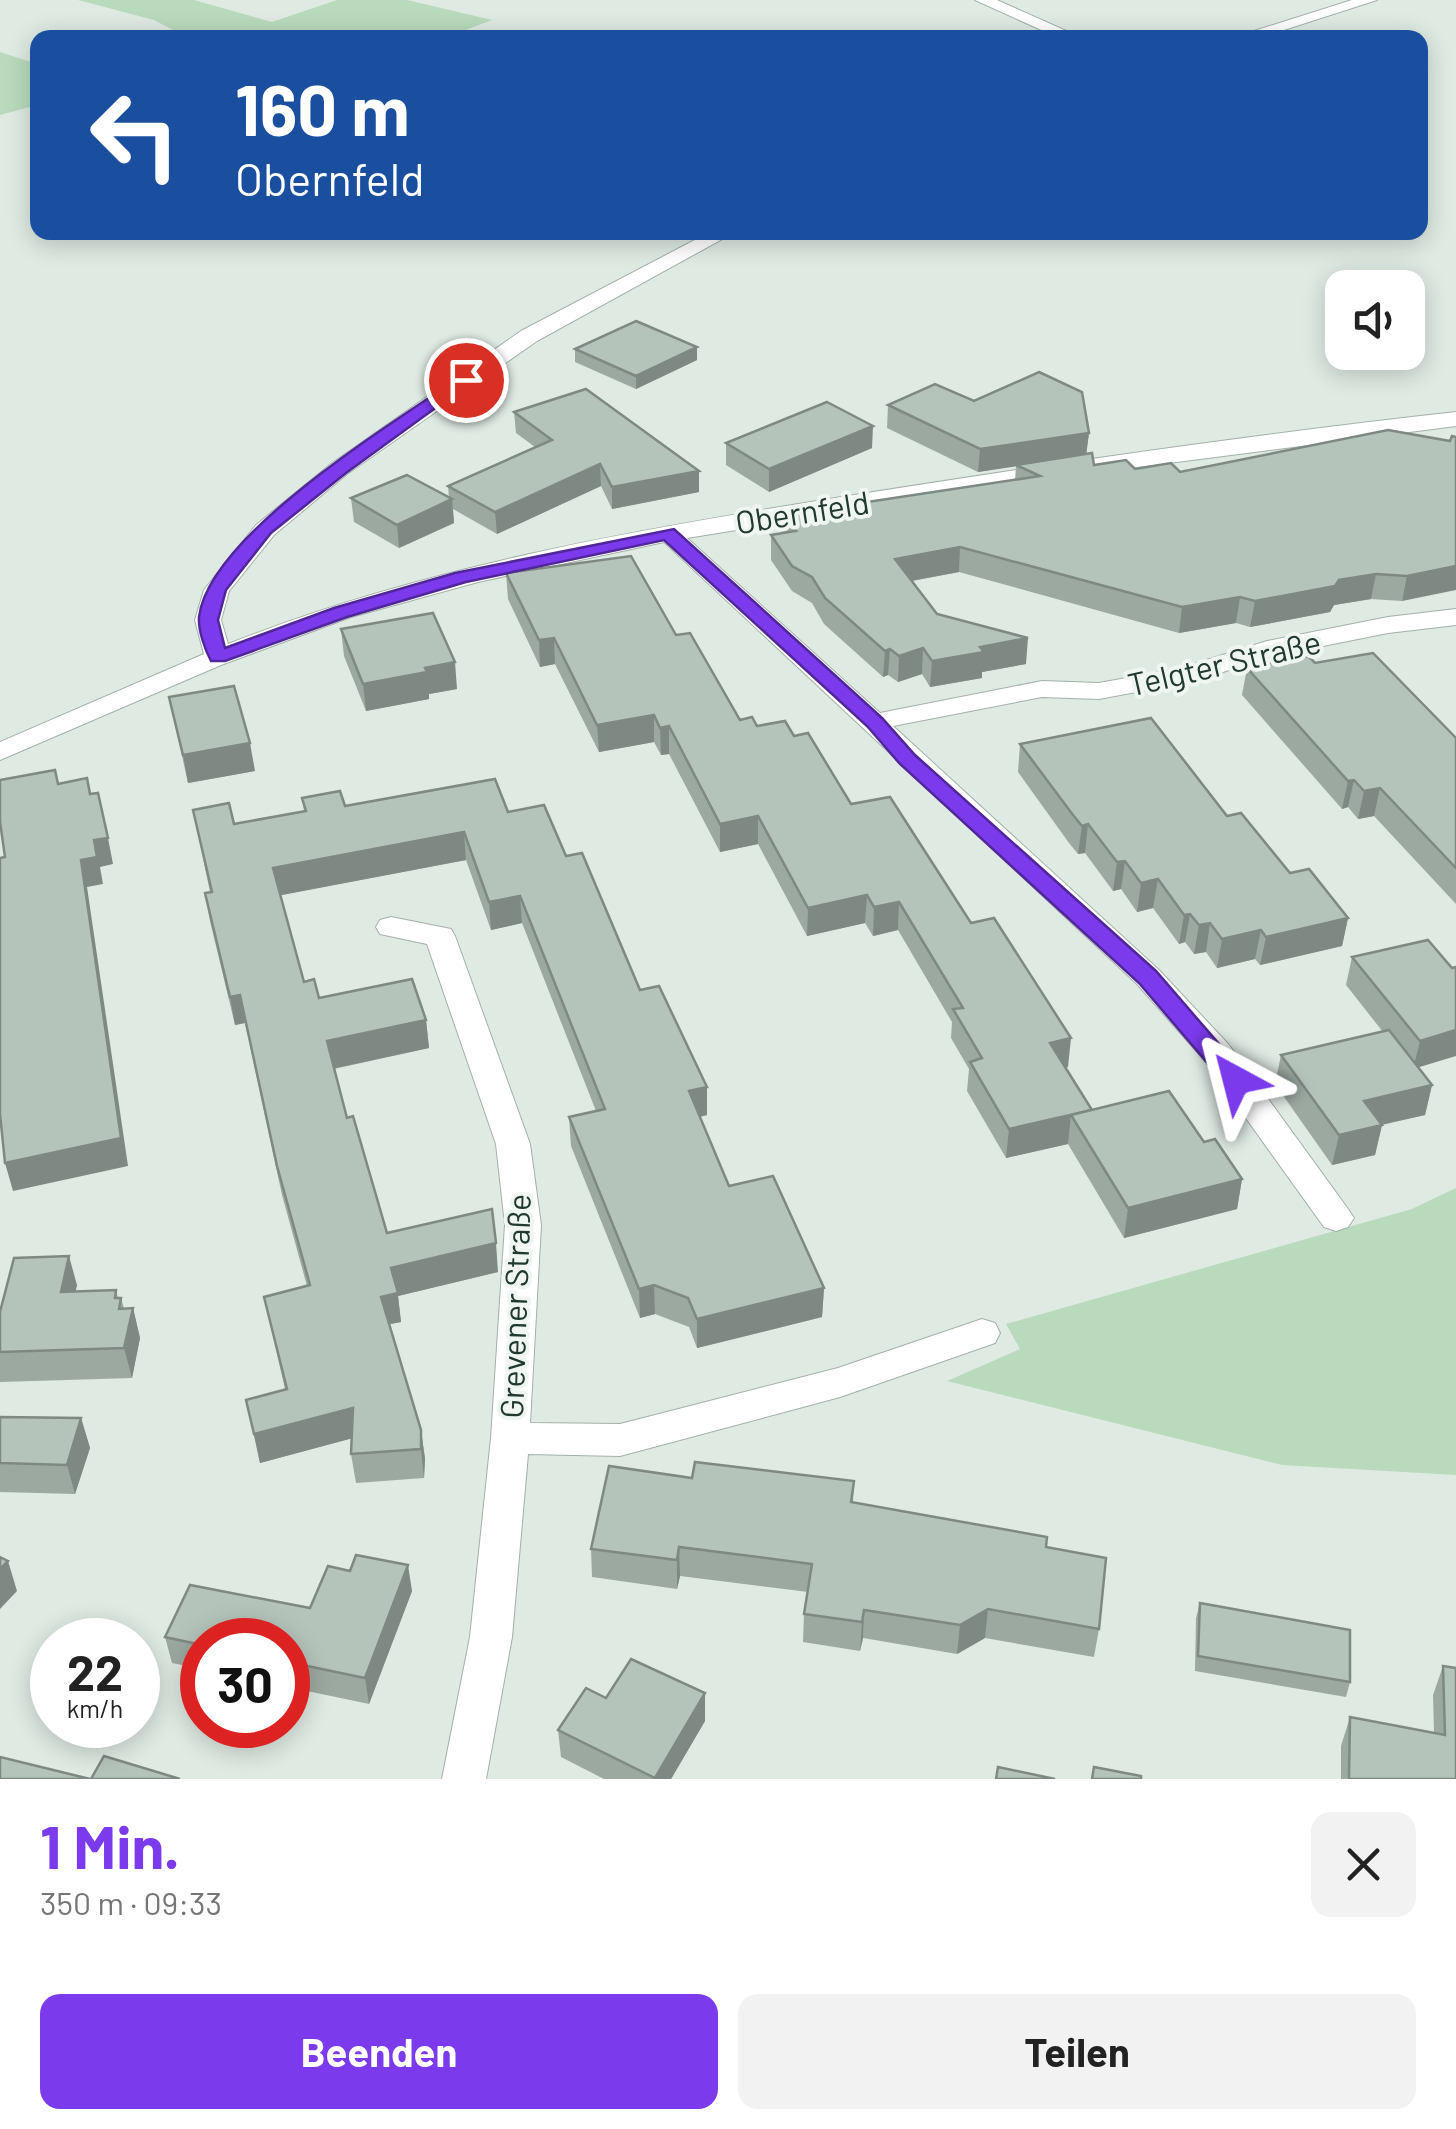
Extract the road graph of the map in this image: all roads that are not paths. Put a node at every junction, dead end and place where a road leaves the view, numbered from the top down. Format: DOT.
graph roads {
  1 [pos="983,0"];
  2 [pos="1369,0"];
  3 [pos="1055,30"];
  4 [pos="1267,30"];
  5 [pos="711,240"];
  6 [pos="1456,419"];
  7 [pos="668,533"];
  8 [pos="1456,617"];
  9 [pos="218,657"];
  10 [pos="874,722"];
  11 [pos="0,752"];
  12 [pos="391,928"];
  13 [pos="1336,1218"];
  14 [pos="982,1333"];
  15 [pos="510,1438"];
  16 [pos="464,1779"];
  1 -- 3 [label="street"];
  2 -- 4 [label="street"];
  5 -- 9 [label="street"];
  6 -- 7 [label="street, Obernfeld"];
  7 -- 9 [label="street, Obernfeld"];
  7 -- 10 [label="street"];
  8 -- 10 [label="street, Telgter Straße"];
  9 -- 11 [label="street, Obernfeld"];
  10 -- 13 [label="street"];
  12 -- 15 [label="street, Grevener Straße"];
  14 -- 15 [label="street, Grevener Straße"];
  15 -- 16 [label="street, Grevener Straße"];
}
